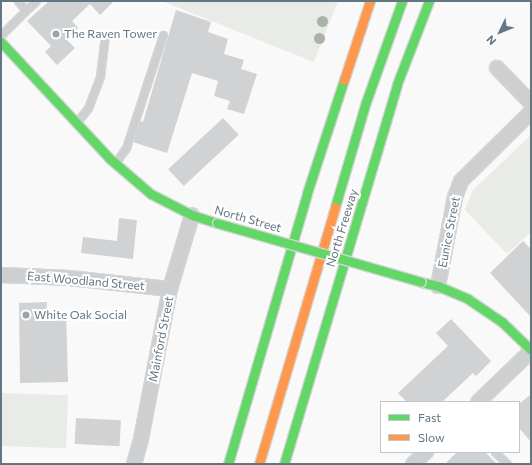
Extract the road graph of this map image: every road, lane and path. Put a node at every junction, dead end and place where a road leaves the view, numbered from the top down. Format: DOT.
graph roads {
  1 [pos="18,1"];
  2 [pos="36,1"];
  3 [pos="370,1"];
  4 [pos="402,1"];
  5 [pos="429,1"];
  6 [pos="24,12"];
  7 [pos="1,35"];
  8 [pos="163,35"];
  9 [pos="105,38"];
  10 [pos="1,42"];
  11 [pos="497,68"];
  12 [pos="531,103"];
  13 [pos="531,112"];
  14 [pos="76,123"];
  15 [pos="115,163"];
  16 [pos="192,215"];
  17 [pos="1,274"];
  18 [pos="438,286"];
  19 [pos="170,289"];
  20 [pos="326,323"];
  21 [pos="529,345"];
  22 [pos="479,401"];
  23 [pos="309,417"];
  24 [pos="425,453"];
  25 [pos="496,453"];
  26 [pos="134,464"];
  27 [pos="228,464"];
  28 [pos="259,464"];
  29 [pos="284,464"];
  30 [pos="413,464"];
  31 [pos="506,464"];
  1 -- 6 [label="lane"];
  2 -- 6 [label="lane"];
  3 -- 27 [label="main road"];
  4 -- 28 [label="main road, North Freeway"];
  5 -- 20 [label="main road, North Freeway"];
  6 -- 7 [label="lane"];
  8 -- 15 [label="lane"];
  9 -- 14 [label="lane"];
  10 -- 14 [label="main road, North Street"];
  11 -- 12 [label="street"];
  13 -- 18 [label="street, Eunice Street"];
  14 -- 15 [label="main road, North Street"];
  15 -- 16 [label="main road, North Street"];
  16 -- 18 [label="main road, North Street, bridge"];
  16 -- 19 [label="street, Mainford Street"];
  17 -- 19 [label="street, East Woodland Street"];
  18 -- 21 [label="main road, North Street"];
  19 -- 26 [label="street, Mainford Street"];
  20 -- 23 [label="main road"];
  20 -- 29 [label="main road, North Freeway"];
  21 -- 22 [label="street"];
  24 -- 30 [label="street"];
  25 -- 31 [label="lane"];
}
